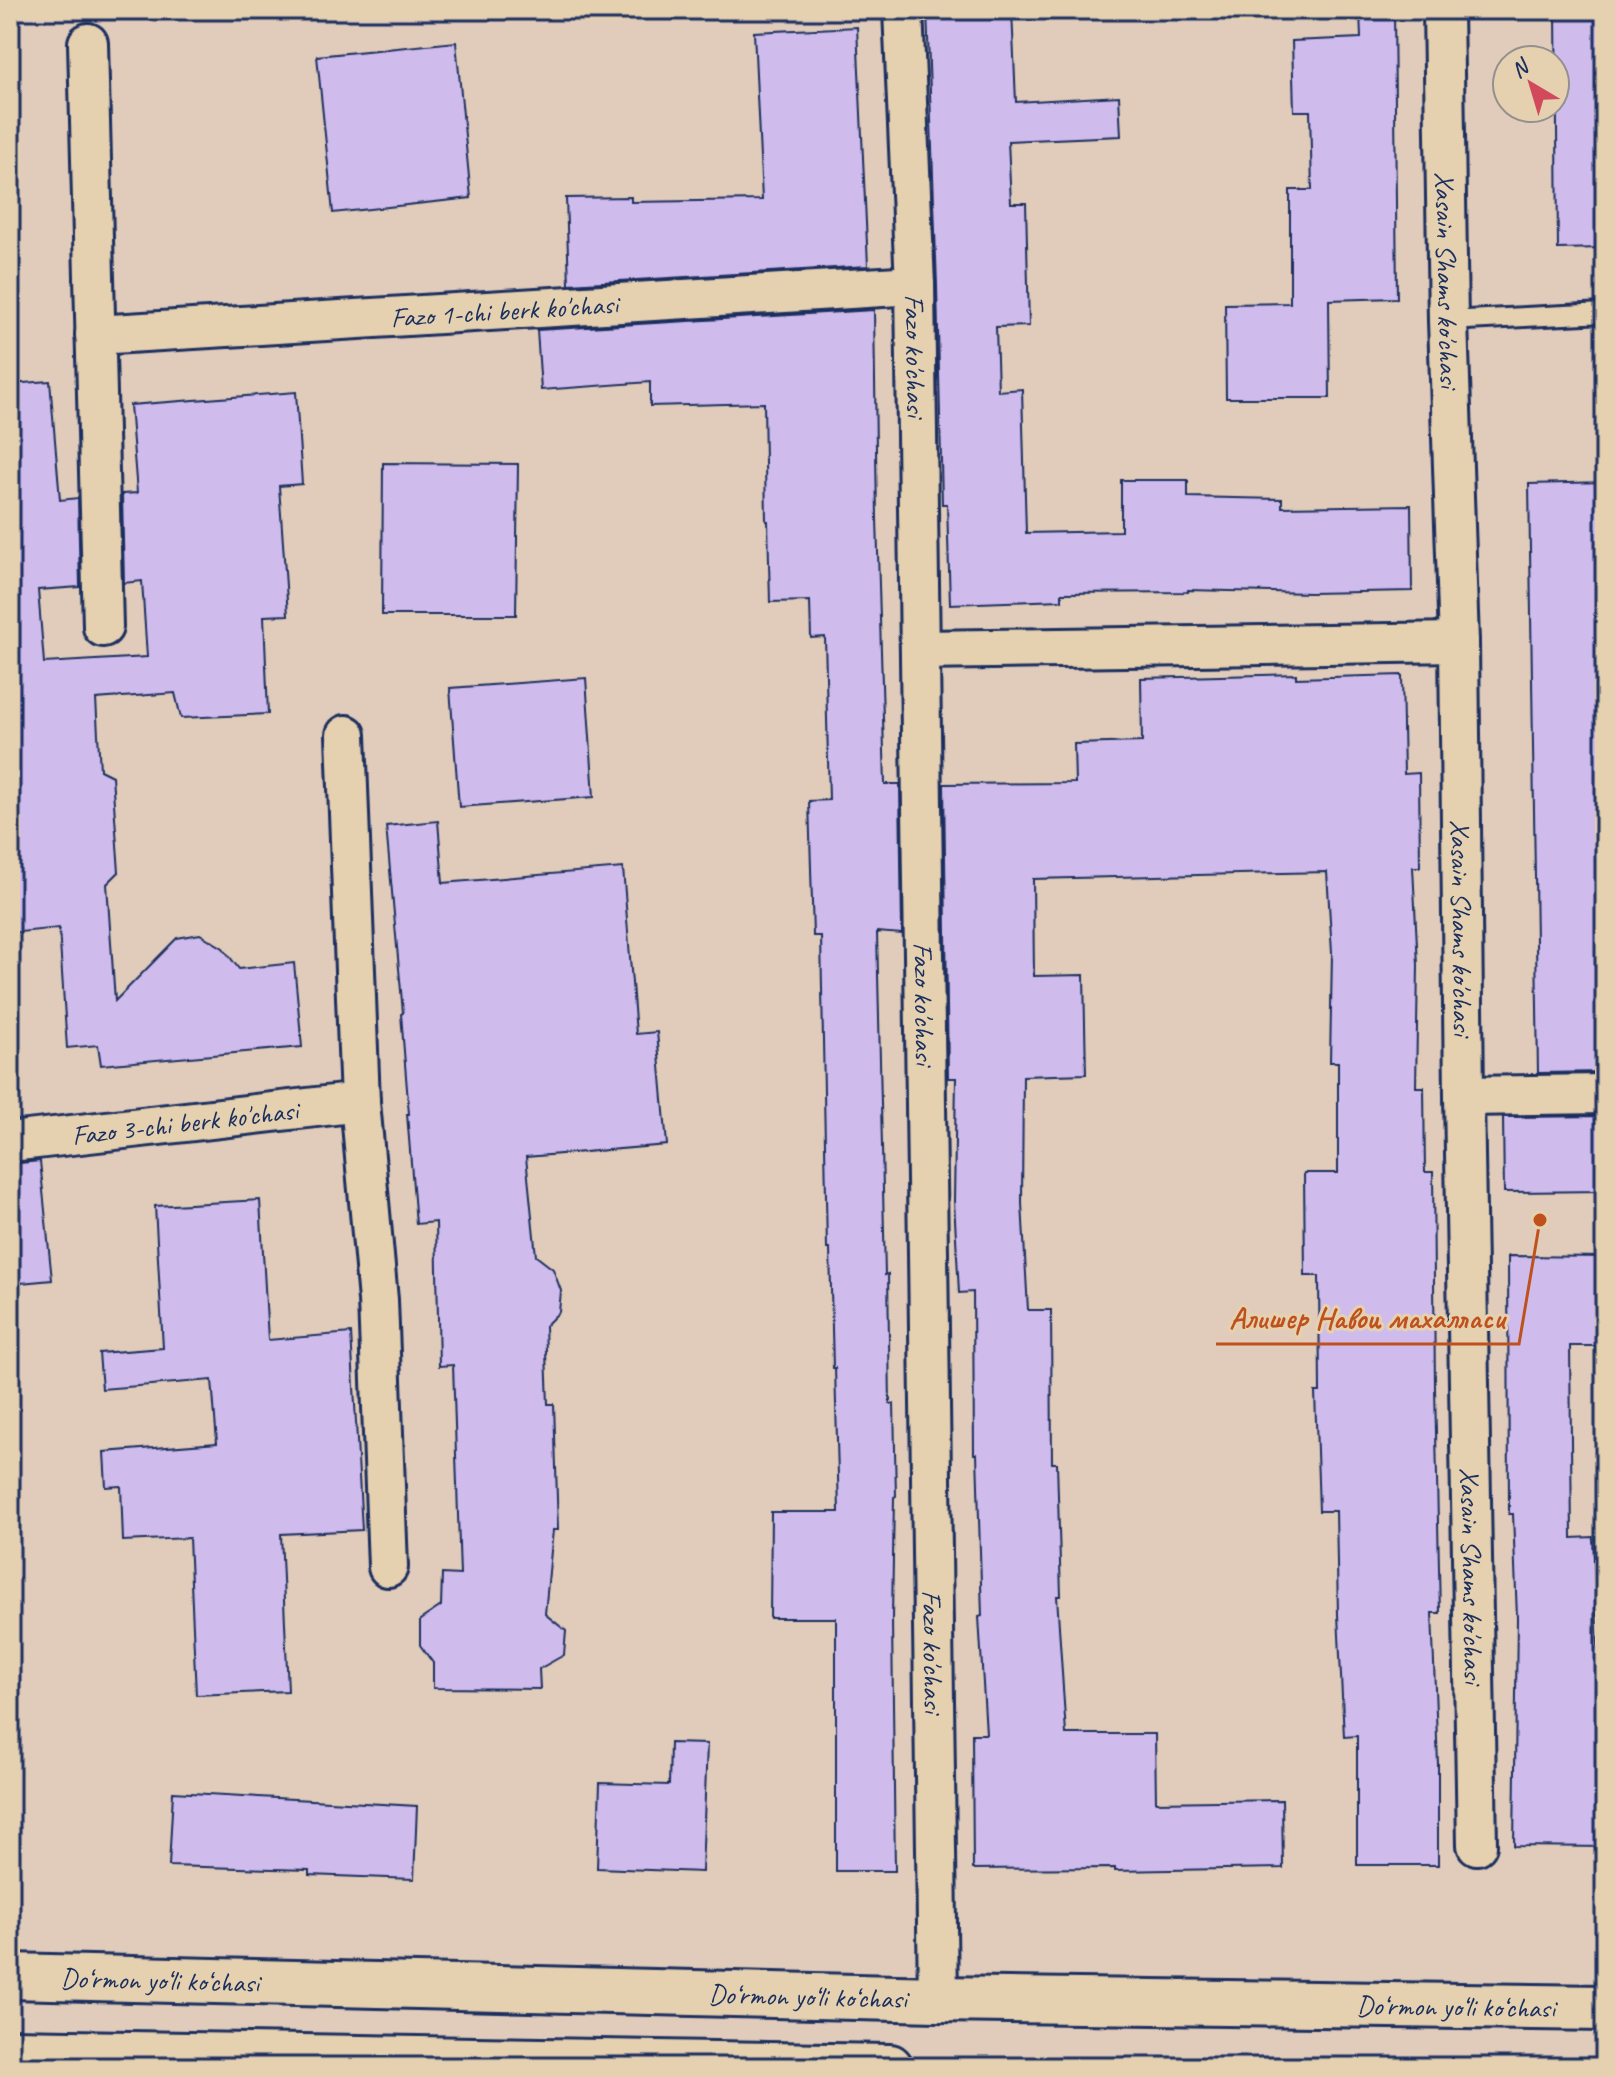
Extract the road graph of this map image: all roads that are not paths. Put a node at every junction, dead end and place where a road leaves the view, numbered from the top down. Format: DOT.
graph roads {
  1 [pos="903,10"];
  2 [pos="1443,10"];
  3 [pos="88,43"];
  4 [pos="915,285"];
  5 [pos="1605,313"];
  6 [pos="1448,321"];
  7 [pos="95,335"];
  8 [pos="103,627"];
  9 [pos="1459,642"];
  10 [pos="920,650"];
  11 [pos="346,735"];
  12 [pos="1605,1094"];
  13 [pos="1464,1096"];
  14 [pos="360,1102"];
  15 [pos="10,1142"];
  16 [pos="388,1567"];
  17 [pos="1477,1845"];
  18 [pos="10,1976"];
  19 [pos="938,1999"];
  20 [pos="1605,2008"];
  21 [pos="10,2052"];
  22 [pos="890,2067"];
  1 -- 4 [label="street, Fazo ko'chasi"];
  2 -- 6 [label="street, Xasain Shams ko'chasi"];
  3 -- 7 [label="street"];
  4 -- 7 [label="street, Fazo 1-chi berk ko'chasi"];
  4 -- 10 [label="street, Fazo ko'chasi"];
  5 -- 6 [label="lane"];
  6 -- 9 [label="street, Xasain Shams ko'chasi"];
  7 -- 8 [label="street"];
  9 -- 10 [label="street"];
  9 -- 13 [label="street, Xasain Shams ko'chasi"];
  10 -- 19 [label="street, Fazo ko'chasi"];
  11 -- 14 [label="street"];
  12 -- 13 [label="street"];
  13 -- 17 [label="street, Xasain Shams ko'chasi"];
  14 -- 15 [label="street, Fazo 3-chi berk ko'chasi"];
  14 -- 16 [label="street"];
  18 -- 19 [label="main road, Do‘rmon yo‘li ko‘chasi"];
  19 -- 20 [label="main road, Do‘rmon yo‘li ko‘chasi"];
  21 -- 22 [label="main road"];
}
